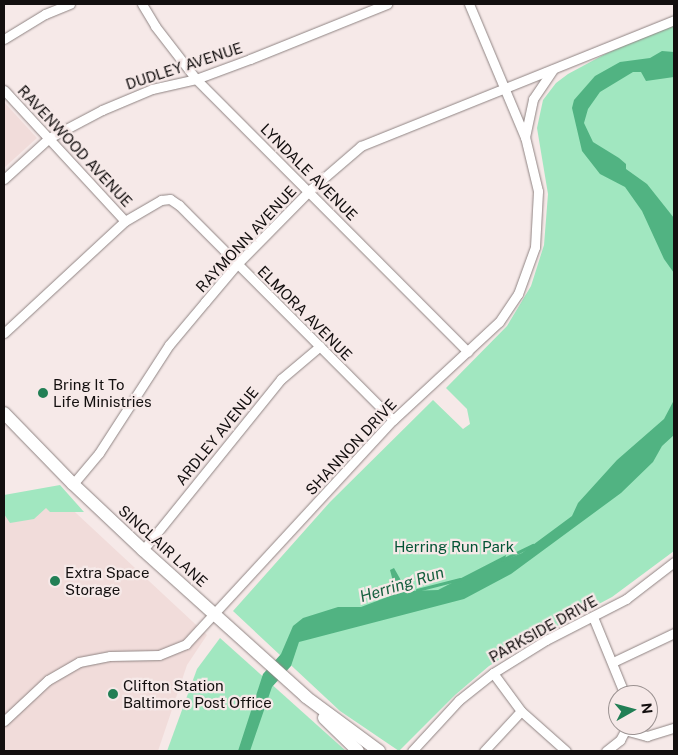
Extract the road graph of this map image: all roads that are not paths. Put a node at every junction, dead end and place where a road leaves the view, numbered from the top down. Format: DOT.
graph roads {
  1 [pos="70,4"];
  2 [pos="142,4"];
  3 [pos="387,4"];
  4 [pos="469,4"];
  5 [pos="674,20"];
  6 [pos="4,39"];
  7 [pos="553,69"];
  8 [pos="196,79"];
  9 [pos="502,88"];
  10 [pos="4,90"];
  11 [pos="525,137"];
  12 [pos="49,138"];
  13 [pos="4,179"];
  14 [pos="309,192"];
  15 [pos="125,221"];
  16 [pos="237,264"];
  17 [pos="4,333"];
  18 [pos="320,346"];
  19 [pos="468,352"];
  20 [pos="4,413"];
  21 [pos="393,420"];
  22 [pos="73,484"];
  23 [pos="143,550"];
  24 [pos="674,562"];
  25 [pos="215,614"];
  26 [pos="593,617"];
  27 [pos="674,633"];
  28 [pos="613,662"];
  29 [pos="493,673"];
  30 [pos="621,685"];
  31 [pos="306,697"];
  32 [pos="521,711"];
  33 [pos="4,721"];
  34 [pos="674,728"];
  35 [pos="658,733"];
  36 [pos="621,735"];
  37 [pos="358,751"];
  38 [pos="379,751"];
  39 [pos="412,751"];
  40 [pos="484,751"];
  41 [pos="566,751"];
  42 [pos="606,751"];
  1 -- 6 [label="street"];
  2 -- 8 [label="street, LYNDALE AVENUE"];
  3 -- 8 [label="street, DUDLEY AVENUE"];
  4 -- 9 [label="street"];
  5 -- 7 [label="street"];
  7 -- 9 [label="street"];
  7 -- 11 [label="street, SHANNON DRIVE"];
  8 -- 12 [label="street, DUDLEY AVENUE"];
  8 -- 14 [label="street, LYNDALE AVENUE"];
  9 -- 11 [label="street"];
  9 -- 14 [label="street, RAYMONN AVENUE"];
  10 -- 12 [label="street, RAVENWOOD AVENUE"];
  11 -- 19 [label="street, SHANNON DRIVE"];
  12 -- 13 [label="street, DUDLEY AVENUE"];
  12 -- 15 [label="street, RAVENWOOD AVENUE"];
  14 -- 16 [label="street, RAYMONN AVENUE"];
  14 -- 19 [label="street, LYNDALE AVENUE"];
  15 -- 16 [label="street, ELMORA AVENUE"];
  15 -- 17 [label="street"];
  16 -- 18 [label="street, ELMORA AVENUE"];
  16 -- 22 [label="street, RAYMONN AVENUE"];
  18 -- 21 [label="street, ELMORA AVENUE"];
  18 -- 23 [label="street, ARDLEY AVENUE"];
  19 -- 21 [label="street, SHANNON DRIVE"];
  20 -- 22 [label="main road, SINCLAIR LANE"];
  21 -- 25 [label="street, SHANNON DRIVE"];
  22 -- 23 [label="main road, SINCLAIR LANE"];
  23 -- 25 [label="main road, SINCLAIR LANE"];
  24 -- 26 [label="street, PARKSIDE DRIVE"];
  25 -- 31 [label="main road, SINCLAIR LANE"];
  25 -- 33 [label="street, SHANNON DRIVE"];
  26 -- 28 [label="street"];
  26 -- 29 [label="street, PARKSIDE DRIVE"];
  27 -- 28 [label="street"];
  28 -- 30 [label="street"];
  29 -- 32 [label="street"];
  29 -- 39 [label="street, PARKSIDE DRIVE"];
  31 -- 37 [label="main road, SINCLAIR LANE"];
  31 -- 38 [label="main road, SINCLAIR LANE"];
  32 -- 40 [label="street"];
  32 -- 41 [label="street"];
  34 -- 35 [label="street"];
  36 -- 42 [label="street"];
}
